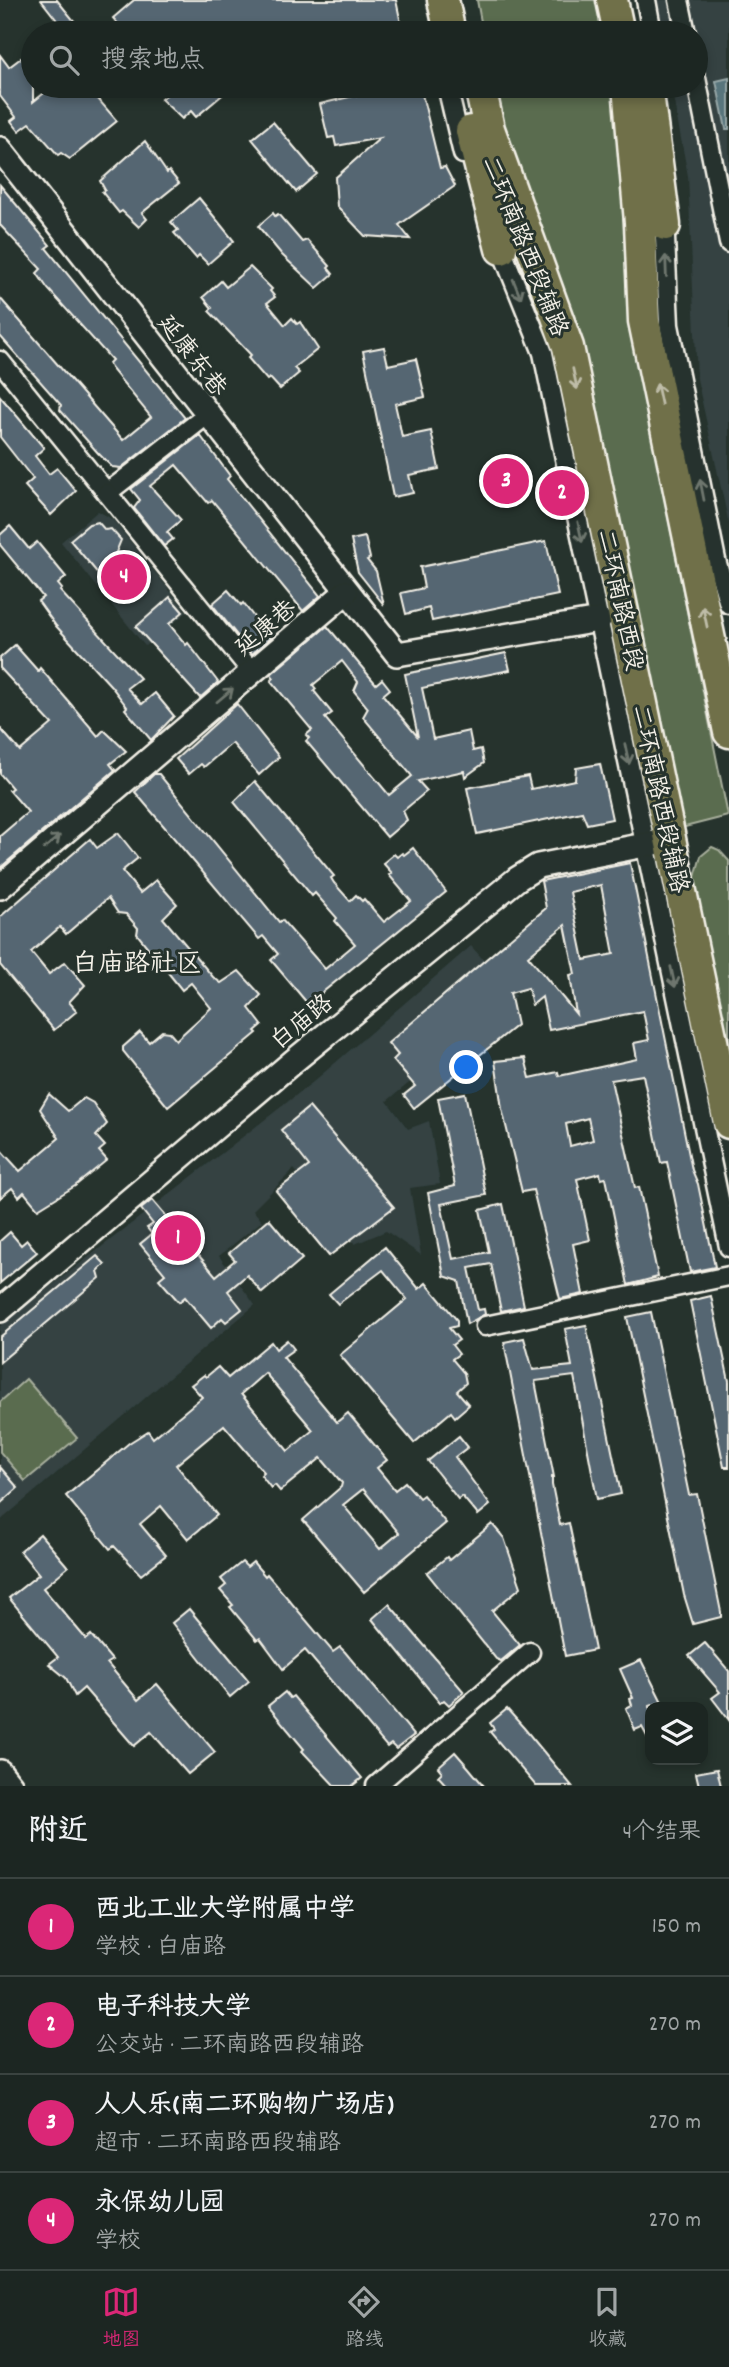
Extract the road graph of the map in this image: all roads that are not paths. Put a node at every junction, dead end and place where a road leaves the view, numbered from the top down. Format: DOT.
graph roads {
  1 [pos="429,0"];
  2 [pos="443,0"];
  3 [pos="464,0"];
  4 [pos="612,0"];
  5 [pos="632,0"];
  6 [pos="646,0"];
  7 [pos="679,0"];
  8 [pos="433,21"];
  9 [pos="447,21"];
  10 [pos="468,21"];
  11 [pos="616,21"];
  12 [pos="636,21"];
  13 [pos="650,21"];
  14 [pos="683,21"];
  15 [pos="449,98"];
  16 [pos="467,98"];
  17 [pos="480,98"];
  18 [pos="630,98"];
  19 [pos="647,98"];
  20 [pos="658,98"];
  21 [pos="700,98"];
  22 [pos="480,132"];
  23 [pos="0,149"];
  24 [pos="652,223"];
  25 [pos="729,243"];
  26 [pos="501,249"];
  27 [pos="0,361"];
  28 [pos="207,415"];
  29 [pos="107,493"];
  30 [pos="346,592"];
  31 [pos="729,604"];
  32 [pos="599,620"];
  33 [pos="252,672"];
  34 [pos="729,732"];
  35 [pos="658,842"];
  36 [pos="0,887"];
  37 [pos="729,1124"];
  38 [pos="729,1247"];
  39 [pos="729,1276"];
  40 [pos="0,1310"];
  41 [pos="485,1326"];
  42 [pos="530,1652"];
  43 [pos="0,1772"];
  44 [pos="11,1786"];
  45 [pos="376,1786"];
  1 -- 8 [label="street"];
  2 -- 9 [label="highway"];
  3 -- 10 [label="highway"];
  4 -- 11 [label="highway"];
  5 -- 12 [label="highway"];
  6 -- 13 [label="street"];
  7 -- 14 [label="street"];
  15 -- 26 [label="street, 二环南路西段辅路"];
  16 -- 22 [label="highway"];
  17 -- 22 [label="highway, 二环南路西段"];
  18 -- 24 [label="highway"];
  19 -- 24 [label="highway"];
  20 -- 24 [label="street"];
  21 -- 25 [label="street"];
  22 -- 26 [label="highway"];
  22 -- 35 [label="highway, 二环南路西段, one-way"];
  23 -- 28 [label="street, 延康东巷"];
  31 -- 24 [label="street, one-way"];
  34 -- 24 [label="highway, one-way"];
  26 -- 32 [label="street, 二环南路西段辅路, one-way"];
  27 -- 29 [label="street"];
  28 -- 29 [label="street"];
  28 -- 30 [label="street, 延康东巷"];
  29 -- 33 [label="street"];
  30 -- 32 [label="street"];
  30 -- 33 [label="street, 延康巷"];
  32 -- 35 [label="street, 二环南路西段辅路, one-way"];
  36 -- 33 [label="street, 延康巷, one-way"];
  35 -- 37 [label="highway, 二环南路西段"];
  35 -- 38 [label="street, 二环南路西段辅路, one-way"];
  35 -- 40 [label="street, 白庙路"];
  39 -- 41 [label="street"];
  42 -- 45 [label="street"];
  43 -- 44 [label="street"];
}
